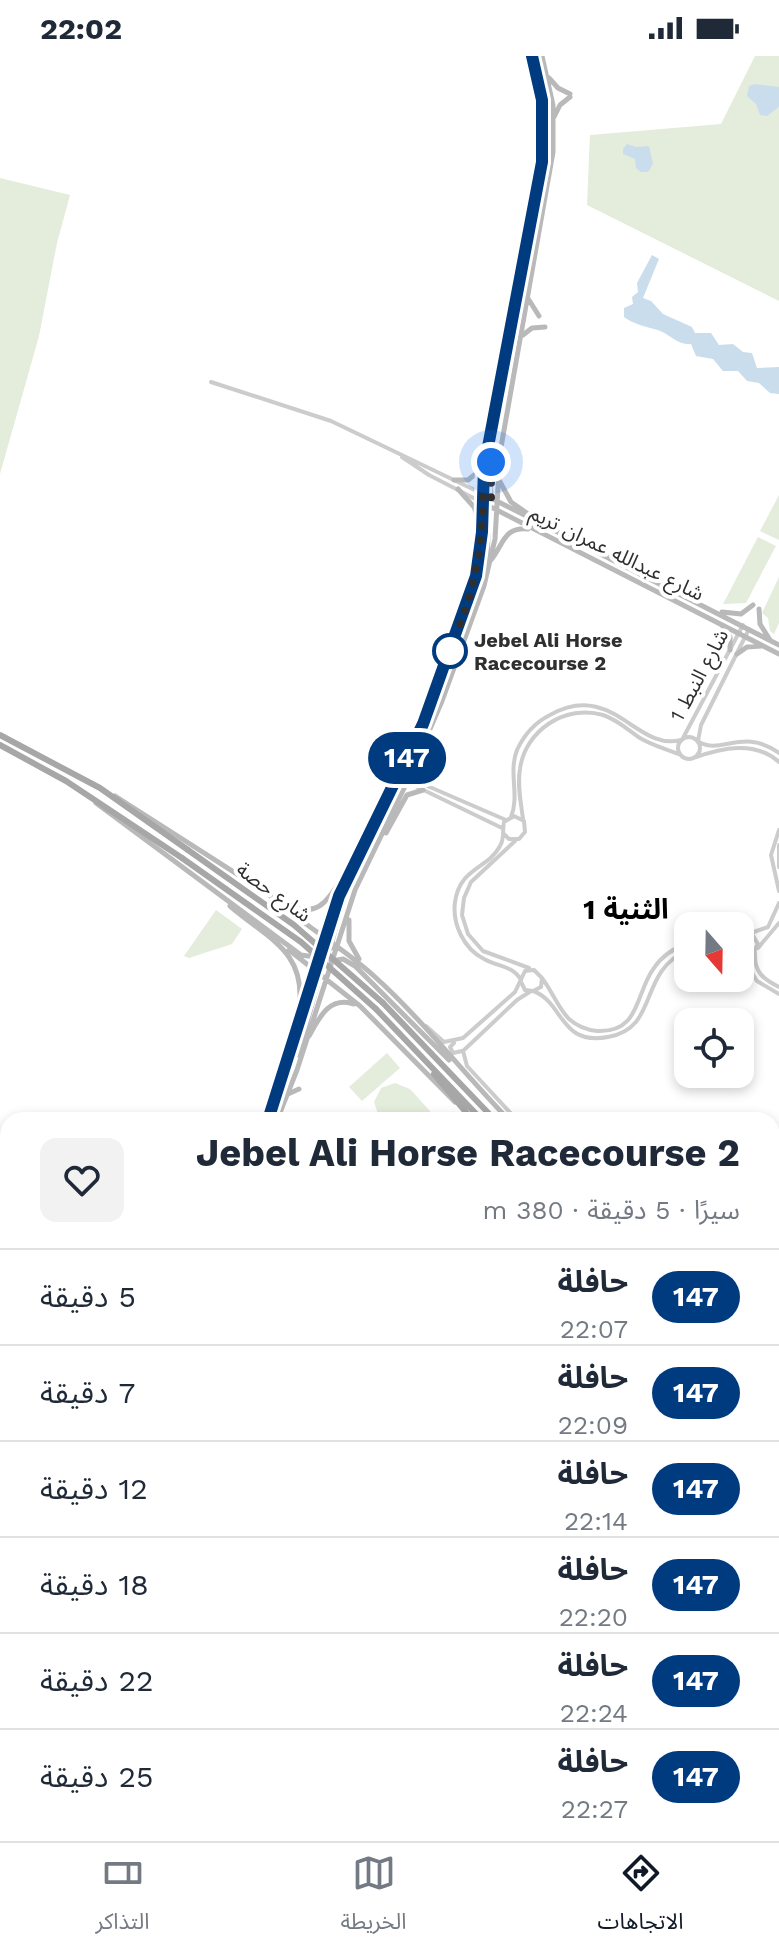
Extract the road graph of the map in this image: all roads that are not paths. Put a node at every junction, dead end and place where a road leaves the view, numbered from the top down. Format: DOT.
graph roads {
  1 [pos="534,56"];
  2 [pos="542,56"];
  3 [pos="547,75"];
  4 [pos="548,100"];
  5 [pos="554,116"];
  6 [pos="528,296"];
  7 [pos="539,316"];
  8 [pos="545,327"];
  9 [pos="520,339"];
  10 [pos="211,382"];
  11 [pos="488,452"];
  12 [pos="400,455"];
  13 [pos="485,463"];
  14 [pos="498,475"];
  15 [pos="454,480"];
  16 [pos="490,485"];
  17 [pos="458,489"];
  18 [pos="497,490"];
  19 [pos="489,501"];
  20 [pos="537,522"];
  21 [pos="532,529"];
  22 [pos="482,532"];
  23 [pos="491,561"];
  24 [pos="489,569"];
  25 [pos="717,611"];
  26 [pos="719,621"];
  27 [pos="746,627"];
  28 [pos="742,634"];
  29 [pos="770,641"];
  30 [pos="779,645"];
  31 [pos="765,647"];
  32 [pos="730,650"];
  33 [pos="737,654"];
  34 [pos="779,654"];
  35 [pos="423,724"];
  36 [pos="0,735"];
  37 [pos="682,739"];
  38 [pos="698,742"];
  39 [pos="0,745"];
  40 [pos="779,753"];
  41 [pos="681,755"];
  42 [pos="693,758"];
  43 [pos="417,760"];
  44 [pos="779,762"];
  45 [pos="405,777"];
  46 [pos="100,788"];
  47 [pos="426,788"];
  48 [pos="93,798"];
  49 [pos="482,809"];
  50 [pos="478,817"];
  51 [pos="509,818"];
  52 [pos="524,821"];
  53 [pos="779,830"];
  54 [pos="503,831"];
  55 [pos="382,836"];
  56 [pos="517,840"];
  57 [pos="779,845"];
  58 [pos="357,858"];
  59 [pos="779,867"];
  60 [pos="779,891"];
  61 [pos="214,892"];
  62 [pos="267,893"];
  63 [pos="779,903"];
  64 [pos="350,908"];
  65 [pos="779,923"];
  66 [pos="313,928"];
  67 [pos="754,933"];
  68 [pos="277,937"];
  69 [pos="754,937"];
  70 [pos="334,943"];
  71 [pos="674,950"];
  72 [pos="756,951"];
  73 [pos="325,952"];
  74 [pos="674,958"];
  75 [pos="327,963"];
  76 [pos="531,969"];
  77 [pos="321,975"];
  78 [pos="754,976"];
  79 [pos="376,978"];
  80 [pos="542,978"];
  81 [pos="521,981"];
  82 [pos="779,987"];
  83 [pos="532,991"];
  84 [pos="779,994"];
  85 [pos="360,1006"];
  86 [pos="417,1018"];
  87 [pos="298,1021"];
  88 [pos="463,1038"];
  89 [pos="305,1039"];
  90 [pos="468,1044"];
  91 [pos="422,1059"];
  92 [pos="298,1064"];
  93 [pos="462,1070"];
  94 [pos="299,1089"];
  95 [pos="287,1094"];
  96 [pos="270,1112"];
  97 [pos="280,1112"];
  98 [pos="465,1112"];
  99 [pos="466,1112"];
  100 [pos="474,1112"];
  101 [pos="487,1112"];
  102 [pos="501,1112"];
  103 [pos="510,1112"];
  1 -- 4 [label="main road"];
  1 -- 4 [label="main road"];
  2 -- 3 [label="main road"];
  3 -- 4 [label="main road"];
  3 -- 5 [label="main road"];
  4 -- 5 [label="main road"];
  4 -- 11 [label="main road"];
  5 -- 6 [label="main road"];
  6 -- 7 [label="main road"];
  6 -- 9 [label="main road"];
  8 -- 9 [label="main road"];
  9 -- 14 [label="main road"];
  10 -- 12 [label="street, شارع عبدالله عمران تريم"];
  11 -- 13 [label="main road"];
  11 -- 16 [label="main road"];
  12 -- 15 [label="street, شارع عبدالله عمران تريم"];
  12 -- 17 [label="street, شارع عبدالله عمران تريم"];
  13 -- 15 [label="main road"];
  13 -- 19 [label="main road"];
  14 -- 18 [label="main road"];
  14 -- 20 [label="main road"];
  15 -- 19 [label="street, شارع عبدالله عمران تريم"];
  16 -- 18 [label="main road"];
  16 -- 19 [label="main road"];
  17 -- 19 [label="street, شارع عبدالله عمران تريم"];
  17 -- 22 [label="main road"];
  18 -- 19 [label="main road"];
  19 -- 20 [label="main road, شارع عبدالله عمران تريم"];
  19 -- 21 [label="main road, شارع عبدالله عمران تريم"];
  19 -- 22 [label="main road"];
  19 -- 23 [label="main road"];
  19 -- 24 [label="main road"];
  20 -- 25 [label="main road, شارع عبدالله عمران تريم"];
  21 -- 23 [label="main road"];
  21 -- 26 [label="main road, شارع عبدالله عمران تريم"];
  22 -- 35 [label="main road"];
  23 -- 24 [label="main road"];
  24 -- 43 [label="main road"];
  25 -- 27 [label="main road, شارع عبدالله عمران تريم"];
  25 -- 29 [label="main road"];
  26 -- 28 [label="main road, شارع عبدالله عمران تريم"];
  26 -- 32 [label="main road"];
  27 -- 28 [label="street, شارع النبط 1"];
  27 -- 29 [label="main road, شارع عبدالله عمران تريم"];
  28 -- 31 [label="main road, شارع عبدالله عمران تريم"];
  28 -- 32 [label="street, شارع النبط 1"];
  28 -- 33 [label="street, شارع النبط 1"];
  29 -- 30 [label="main road, شارع عبدالله عمران تريم"];
  31 -- 33 [label="main road"];
  31 -- 34 [label="main road, شارع عبدالله عمران تريم"];
  32 -- 37 [label="street, شارع النبط 1"];
  33 -- 38 [label="street, شارع النبط 1"];
  35 -- 45 [label="main road"];
  35 -- 45 [label="main road"];
  36 -- 46 [label="main road, شارع حصة"];
  37 -- 38 [label="street"];
  37 -- 41 [label="street"];
  37 -- 51 [label="street"];
  38 -- 40 [label="street"];
  38 -- 42 [label="street"];
  39 -- 48 [label="main road, شارع حصة"];
  41 -- 42 [label="street"];
  41 -- 52 [label="street"];
  42 -- 44 [label="street"];
  43 -- 45 [label="main road"];
  43 -- 47 [label="main road"];
  45 -- 47 [label="street"];
  45 -- 55 [label="main road"];
  45 -- 58 [label="main road"];
  46 -- 62 [label="main road"];
  46 -- 101 [label="main road, شارع حصة, bridge"];
  47 -- 49 [label="street"];
  47 -- 50 [label="street"];
  47 -- 55 [label="main road"];
  48 -- 61 [label="main road"];
  48 -- 91 [label="main road, شارع حصة, bridge"];
  49 -- 50 [label="street"];
  49 -- 51 [label="street"];
  50 -- 54 [label="street"];
  51 -- 52 [label="street"];
  51 -- 54 [label="street"];
  52 -- 56 [label="street"];
  53 -- 60 [label="street"];
  54 -- 56 [label="street"];
  54 -- 81 [label="street"];
  55 -- 64 [label="main road"];
  56 -- 76 [label="street"];
  57 -- 59 [label="street"];
  58 -- 62 [label="main road"];
  58 -- 70 [label="main road"];
  61 -- 68 [label="main road"];
  61 -- 87 [label="main road"];
  62 -- 66 [label="main road"];
  63 -- 67 [label="street"];
  64 -- 70 [label="main road"];
  64 -- 79 [label="main road"];
  65 -- 72 [label="street"];
  66 -- 70 [label="main road"];
  66 -- 73 [label="main road"];
  68 -- 73 [label="main road"];
  68 -- 77 [label="main road"];
  69 -- 72 [label="street"];
  70 -- 73 [label="main road"];
  70 -- 73 [label="main road"];
  70 -- 75 [label="main road"];
  70 -- 79 [label="main road"];
  71 -- 80 [label="street"];
  72 -- 82 [label="street"];
  73 -- 75 [label="main road"];
  73 -- 77 [label="main road"];
  74 -- 83 [label="street"];
  75 -- 77 [label="main road"];
  75 -- 93 [label="main road"];
  76 -- 80 [label="street"];
  76 -- 81 [label="street"];
  77 -- 85 [label="main road"];
  77 -- 87 [label="main road"];
  77 -- 89 [label="main road"];
  77 -- 92 [label="main road"];
  78 -- 84 [label="street"];
  79 -- 86 [label="main road"];
  80 -- 83 [label="street"];
  81 -- 83 [label="street"];
  81 -- 88 [label="street"];
  83 -- 90 [label="street"];
  85 -- 89 [label="main road"];
  85 -- 98 [label="main road"];
  86 -- 88 [label="street"];
  86 -- 93 [label="main road"];
  87 -- 96 [label="main road"];
  88 -- 90 [label="street"];
  89 -- 92 [label="main road"];
  90 -- 103 [label="street"];
  91 -- 99 [label="main road"];
  91 -- 100 [label="main road, شارع حصة"];
  92 -- 95 [label="main road"];
  93 -- 102 [label="main road"];
  94 -- 95 [label="main road"];
  95 -- 97 [label="main road"];
}
